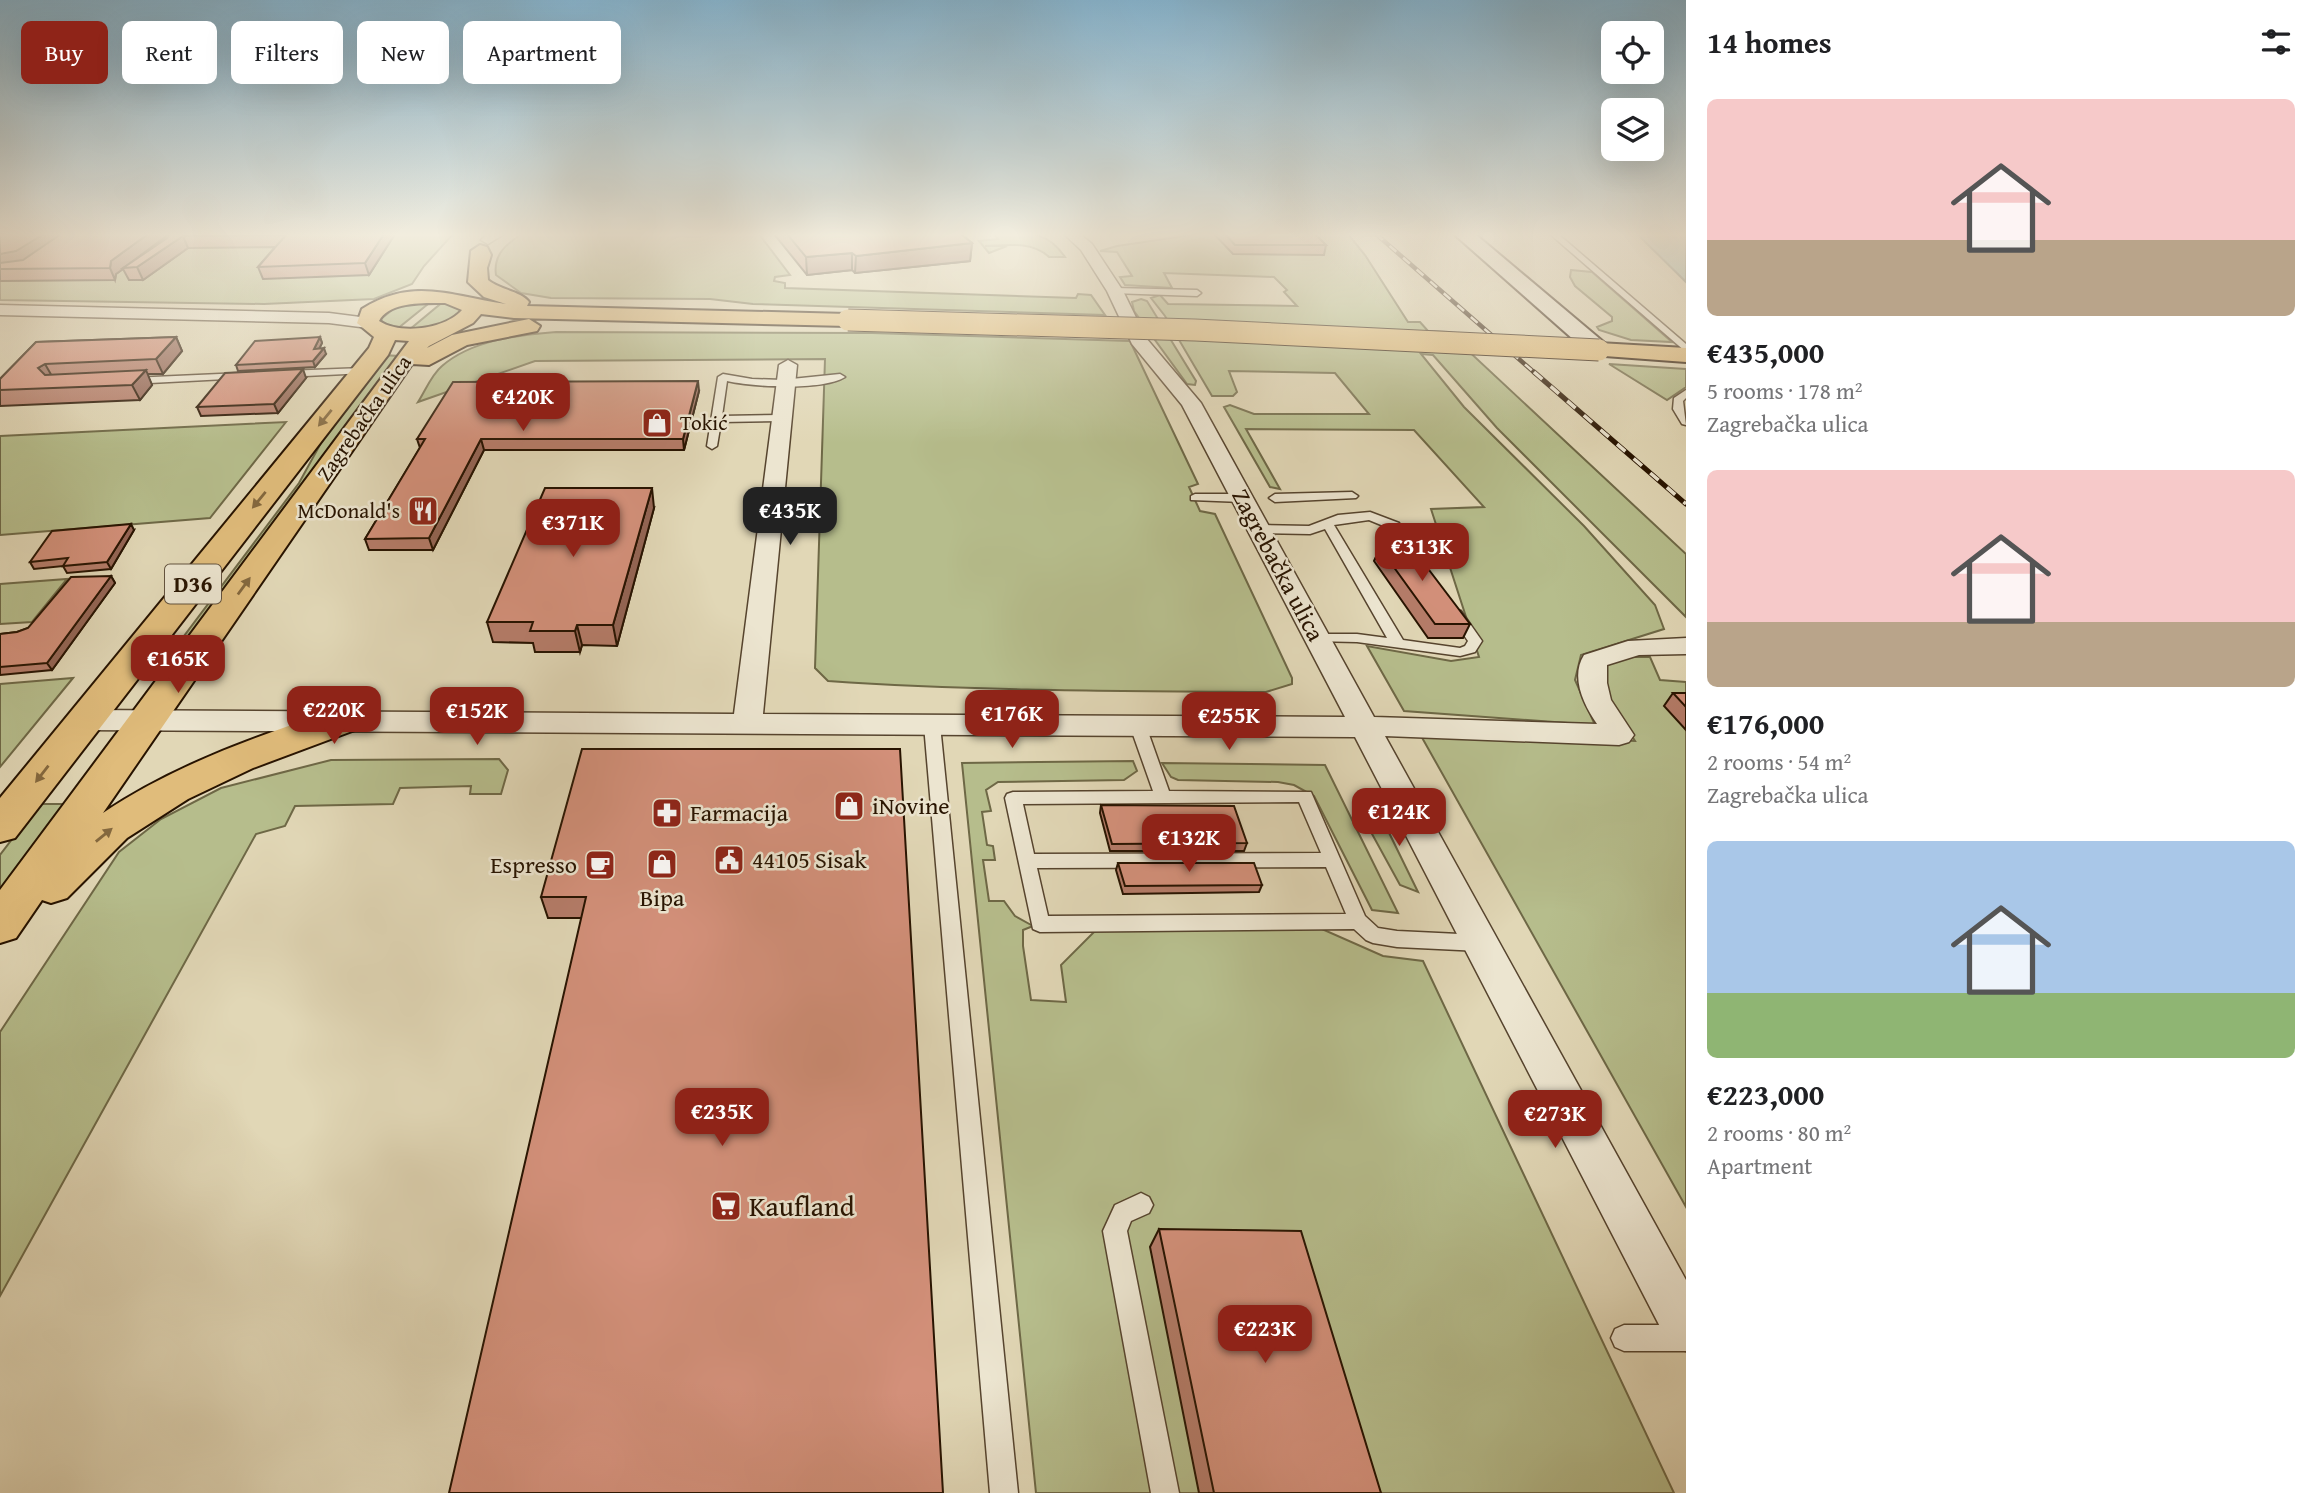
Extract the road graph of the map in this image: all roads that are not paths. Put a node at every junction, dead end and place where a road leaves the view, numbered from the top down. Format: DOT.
graph roads {
  1 [pos="393,304"];
  2 [pos="466,304"];
  3 [pos="471,304"];
  4 [pos="531,304"];
  5 [pos="1121,304"];
  6 [pos="1547,304"];
  7 [pos="1634,304"];
  8 [pos="384,306"];
  9 [pos="0,310"];
  10 [pos="210,314"];
  11 [pos="611,316"];
  12 [pos="449,327"];
  13 [pos="375,328"];
  14 [pos="1686,349"];
  15 [pos="1598,350"];
  16 [pos="1686,355"];
  17 [pos="787,374"];
  18 [pos="256,375"];
  19 [pos="269,375"];
  20 [pos="840,377"];
  21 [pos="121,381"];
  22 [pos="372,384"];
  23 [pos="1686,393"];
  24 [pos="782,418"];
  25 [pos="716,419"];
  26 [pos="1686,422"];
  27 [pos="712,446"];
  28 [pos="1352,496"];
  29 [pos="1195,498"];
  30 [pos="1242,498"];
  31 [pos="1275,498"];
  32 [pos="1328,524"];
  33 [pos="1259,529"];
  34 [pos="1417,558"];
  35 [pos="1446,600"];
  36 [pos="1317,638"];
  37 [pos="1398,644"];
  38 [pos="1686,646"];
  39 [pos="84,720"];
  40 [pos="147,720"];
  41 [pos="342,721"];
  42 [pos="747,724"];
  43 [pos="932,725"];
  44 [pos="1138,726"];
  45 [pos="1365,727"];
  46 [pos="1163,797"];
  47 [pos="0,827"];
  48 [pos="1332,860"];
  49 [pos="1027,861"];
  50 [pos="1358,921"];
  51 [pos="0,925"];
  52 [pos="0,931"];
  53 [pos="1480,943"];
  54 [pos="1141,1205"];
  55 [pos="1686,1327"];
  56 [pos="1624,1338"];
  57 [pos="1686,1338"];
  58 [pos="1004,1493"];
  59 [pos="1165,1493"];
  1 -- 8 [label="main road"];
  2 -- 12 [label="main road, D36"];
  3 -- 11 [label="main road"];
  4 -- 11 [label="main road"];
  5 -- 30 [label="street, Zagrebačka ulica"];
  6 -- 15 [label="main road"];
  7 -- 14 [label="lane"];
  8 -- 10 [label="street"];
  8 -- 13 [label="main road, D36"];
  9 -- 10 [label="street"];
  10 -- 13 [label="street"];
  11 -- 12 [label="main road"];
  11 -- 15 [label="main road, bridge"];
  11 -- 22 [label="main road"];
  12 -- 13 [label="main road"];
  12 -- 22 [label="main road, Zagrebačka ulica / D36"];
  13 -- 22 [label="main road, Zagrebačka ulica / D36"];
  15 -- 16 [label="main road"];
  17 -- 20 [label="lane"];
  17 -- 24 [label="street"];
  17 -- 25 [label="lane"];
  18 -- 21 [label="lane"];
  19 -- 22 [label="lane, Zagrebačka ulica"];
  22 -- 39 [label="main road, Zagrebačka ulica / D36, one-way"];
  40 -- 22 [label="main road, Zagrebačka ulica / D36, one-way"];
  23 -- 26 [label="lane"];
  24 -- 25 [label="lane"];
  24 -- 42 [label="street"];
  25 -- 27 [label="lane"];
  28 -- 31 [label="lane"];
  29 -- 30 [label="lane"];
  30 -- 33 [label="street, Zagrebačka ulica"];
  32 -- 33 [label="lane"];
  32 -- 34 [label="lane"];
  32 -- 37 [label="lane"];
  33 -- 36 [label="street, Zagrebačka ulica"];
  35 -- 37 [label="lane"];
  36 -- 37 [label="lane"];
  36 -- 45 [label="street, Zagrebačka ulica"];
  38 -- 45 [label="street"];
  39 -- 40 [label="street"];
  39 -- 47 [label="main road, Zagrebačka ulica / D36, one-way"];
  40 -- 41 [label="street"];
  40 -- 51 [label="main road, Zagrebačka ulica / D36"];
  41 -- 42 [label="street"];
  52 -- 41 [label="main road, one-way"];
  42 -- 43 [label="street"];
  43 -- 44 [label="street"];
  43 -- 58 [label="lane"];
  44 -- 45 [label="street"];
  44 -- 46 [label="lane"];
  45 -- 53 [label="street, Zagrebačka ulica"];
  46 -- 48 [label="lane"];
  46 -- 49 [label="lane"];
  48 -- 49 [label="lane"];
  48 -- 50 [label="lane"];
  49 -- 50 [label="lane"];
  50 -- 53 [label="lane"];
  53 -- 55 [label="street, Zagrebačka ulica"];
  54 -- 59 [label="lane"];
  56 -- 57 [label="lane"];
}
